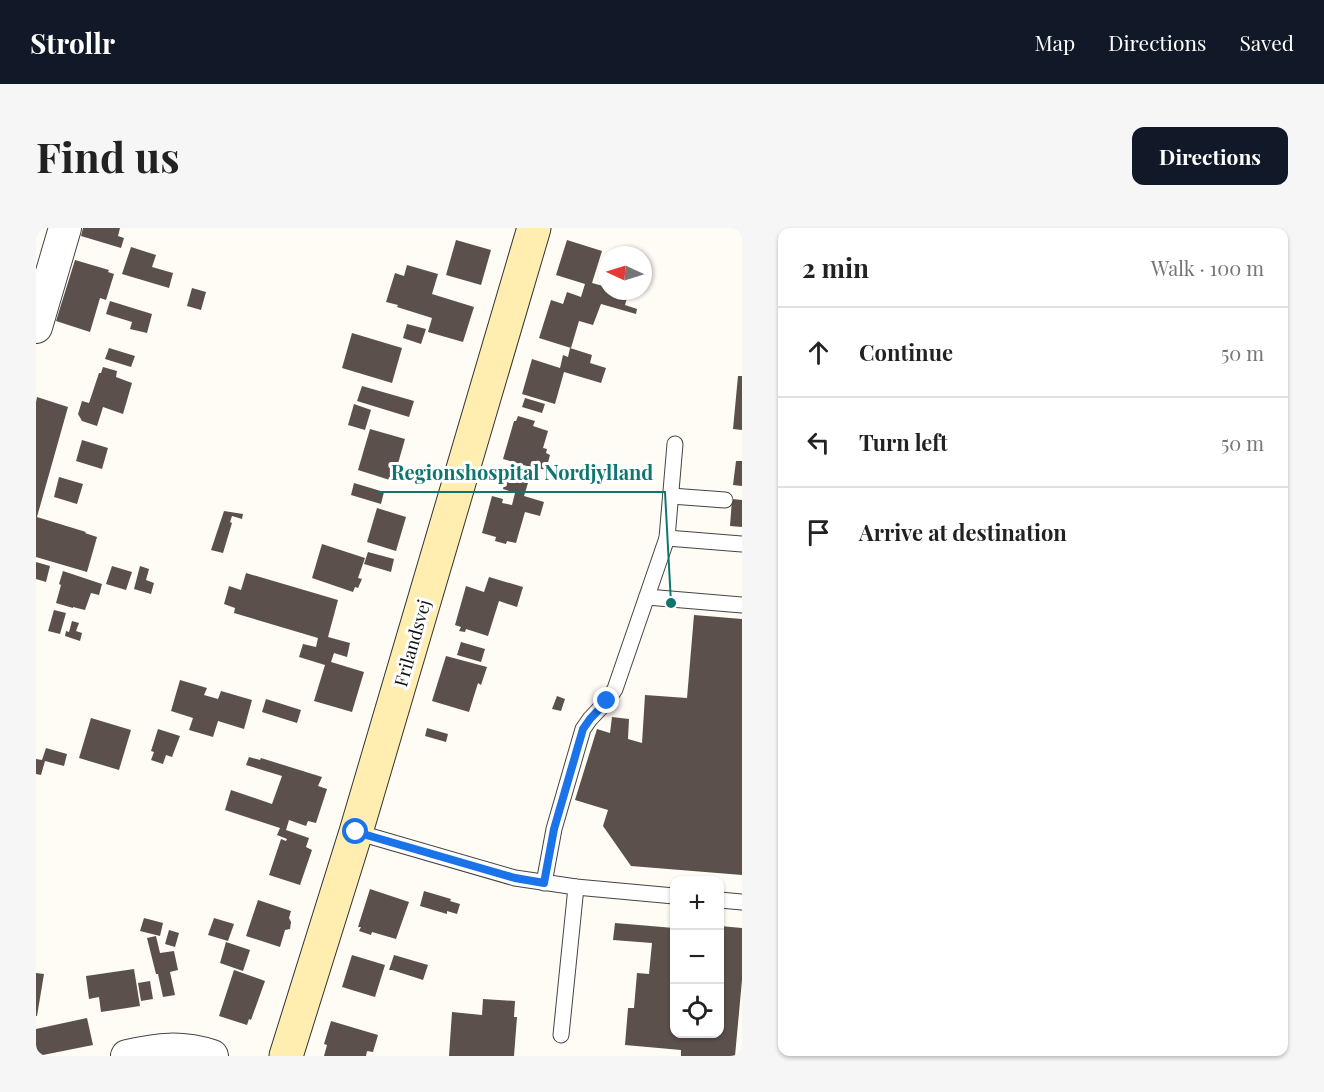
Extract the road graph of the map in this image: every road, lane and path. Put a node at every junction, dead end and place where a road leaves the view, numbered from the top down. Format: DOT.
graph roads {
  1 [pos="65,228"];
  2 [pos="534,228"];
  3 [pos="36,327"];
  4 [pos="675,444"];
  5 [pos="671,496"];
  6 [pos="725,500"];
  7 [pos="667,538"];
  8 [pos="742,544"];
  9 [pos="647,597"];
  10 [pos="742,605"];
  11 [pos="356,832"];
  12 [pos="544,883"];
  13 [pos="576,887"];
  14 [pos="670,896"];
  15 [pos="724,900"];
  16 [pos="742,902"];
  17 [pos="561,1035"];
  18 [pos="127,1056"];
  19 [pos="212,1056"];
  20 [pos="286,1056"];
  1 -- 3 [label="street"];
  2 -- 11 [label="street, Frilandsvej"];
  4 -- 5 [label="lane"];
  5 -- 6 [label="lane"];
  5 -- 7 [label="lane"];
  7 -- 8 [label="lane"];
  7 -- 9 [label="lane"];
  9 -- 10 [label="lane"];
  9 -- 12 [label="lane"];
  11 -- 12 [label="lane"];
  11 -- 20 [label="street, Frilandsvej"];
  12 -- 13 [label="lane"];
  13 -- 14 [label="lane"];
  13 -- 17 [label="lane"];
  15 -- 16 [label="lane"];
  18 -- 19 [label="street"];
}
